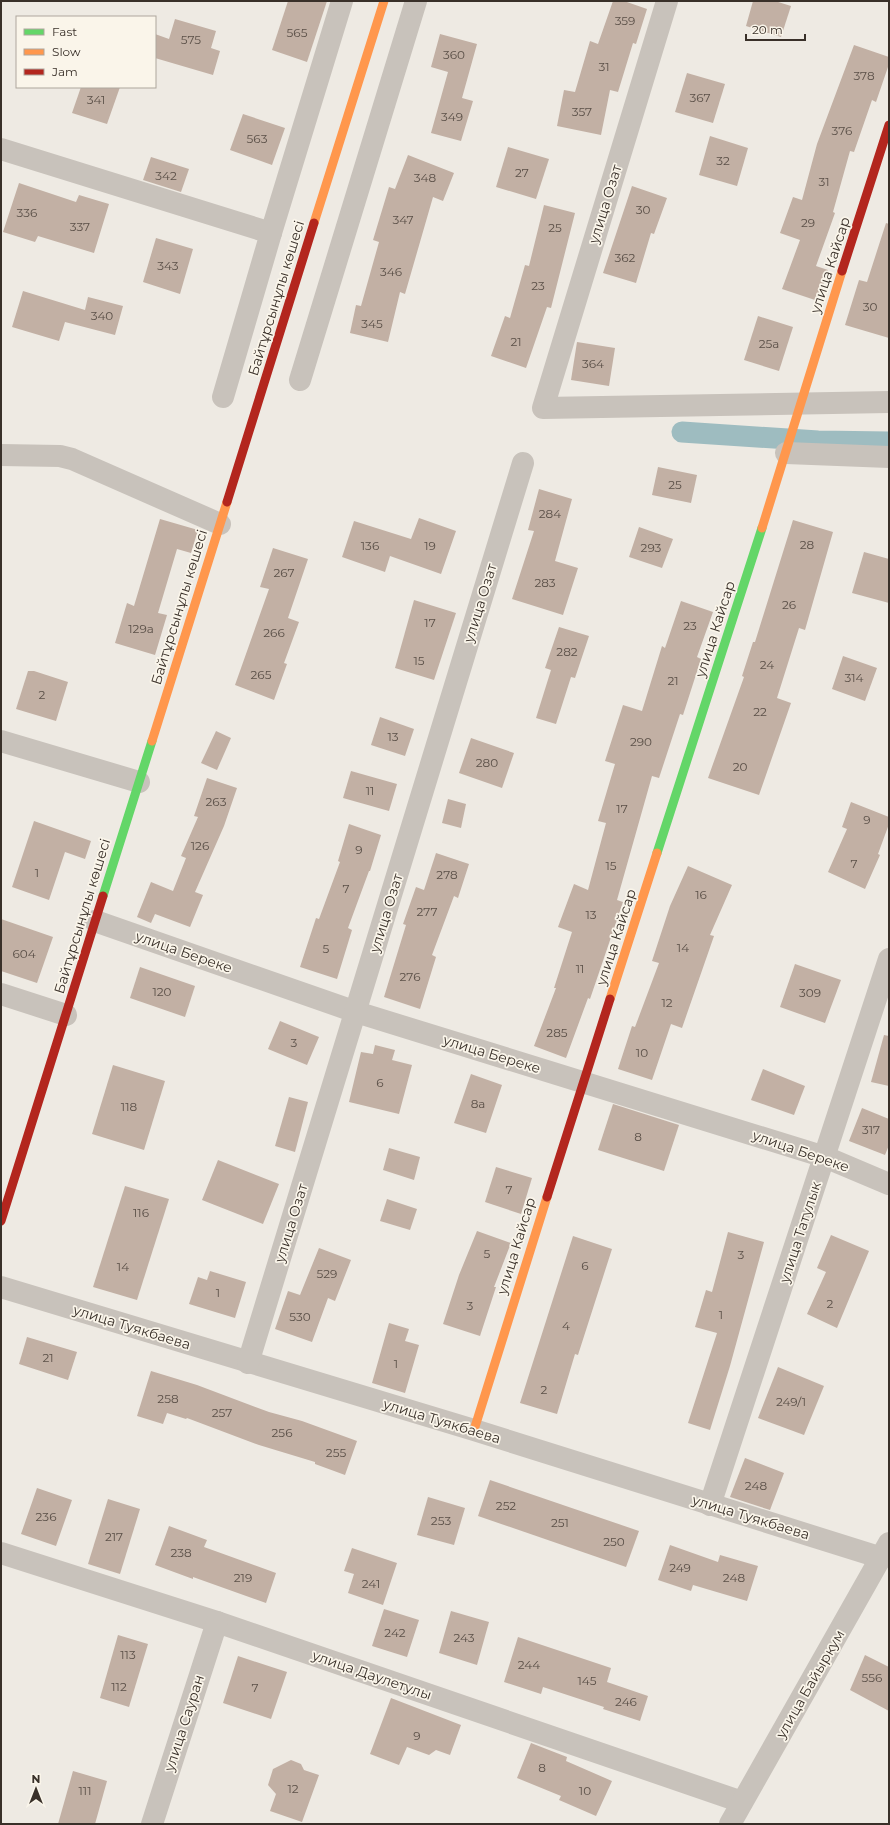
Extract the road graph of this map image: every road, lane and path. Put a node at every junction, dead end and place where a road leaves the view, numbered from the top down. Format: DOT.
graph roads {
  1 [pos="342,1"];
  2 [pos="384,1"];
  3 [pos="416,1"];
  4 [pos="667,1"];
  5 [pos="889,125"];
  6 [pos="1,149"];
  7 [pos="271,233"];
  8 [pos="300,380"];
  9 [pos="223,397"];
  10 [pos="889,402"];
  11 [pos="799,408"];
  12 [pos="786,453"];
  13 [pos="1,455"];
  14 [pos="889,457"];
  15 [pos="523,463"];
  16 [pos="220,524"];
  17 [pos="1,741"];
  18 [pos="139,782"];
  19 [pos="95,921"];
  20 [pos="889,959"];
  21 [pos="1,994"];
  22 [pos="356,1012"];
  23 [pos="66,1015"];
  24 [pos="584,1082"];
  25 [pos="825,1156"];
  26 [pos="889,1184"];
  27 [pos="1,1221"];
  28 [pos="1,1288"];
  29 [pos="248,1363"];
  30 [pos="474,1430"];
  31 [pos="710,1505"];
  32 [pos="885,1551"];
  33 [pos="1,1552"];
  34 [pos="217,1622"];
  35 [pos="742,1802"];
  36 [pos="152,1824"];
  37 [pos="730,1824"];
  1 -- 7 [label="street"];
  2 -- 16 [label="street, Байтұрсынұлы көшесі"];
  3 -- 8 [label="street"];
  4 -- 11 [label="street, улица Озат"];
  5 -- 11 [label="street, улица Кайсар"];
  6 -- 7 [label="street"];
  7 -- 9 [label="street"];
  10 -- 11 [label="street"];
  11 -- 12 [label="street, улица Кайсар"];
  12 -- 14 [label="street"];
  12 -- 24 [label="street, улица Кайсар"];
  13 -- 16 [label="street"];
  15 -- 22 [label="street, улица Озат"];
  16 -- 18 [label="street, Байтұрсынұлы көшесі"];
  17 -- 18 [label="street"];
  18 -- 19 [label="street, Байтұрсынұлы көшесі"];
  19 -- 22 [label="street, улица Береке"];
  19 -- 23 [label="street, Байтұрсынұлы көшесі"];
  20 -- 25 [label="street, улица Татулык"];
  21 -- 23 [label="street"];
  22 -- 24 [label="street, улица Береке"];
  22 -- 29 [label="street, улица Озат"];
  23 -- 27 [label="street, Байтұрсынұлы көшесі"];
  24 -- 25 [label="street, улица Береке"];
  24 -- 30 [label="street, улица Кайсар"];
  25 -- 26 [label="street, улица Береке"];
  25 -- 31 [label="street, улица Татулык"];
  28 -- 29 [label="street, улица Туякбаева"];
  29 -- 30 [label="street, улица Туякбаева"];
  30 -- 31 [label="street, улица Туякбаева"];
  31 -- 32 [label="street, улица Туякбаева"];
  32 -- 35 [label="street, улица Байыркум"];
  33 -- 34 [label="street, улица Даулетулы"];
  34 -- 35 [label="street, улица Даулетулы"];
  34 -- 36 [label="street, улица Сауран"];
  35 -- 37 [label="street, улица Байыркум"];
}
